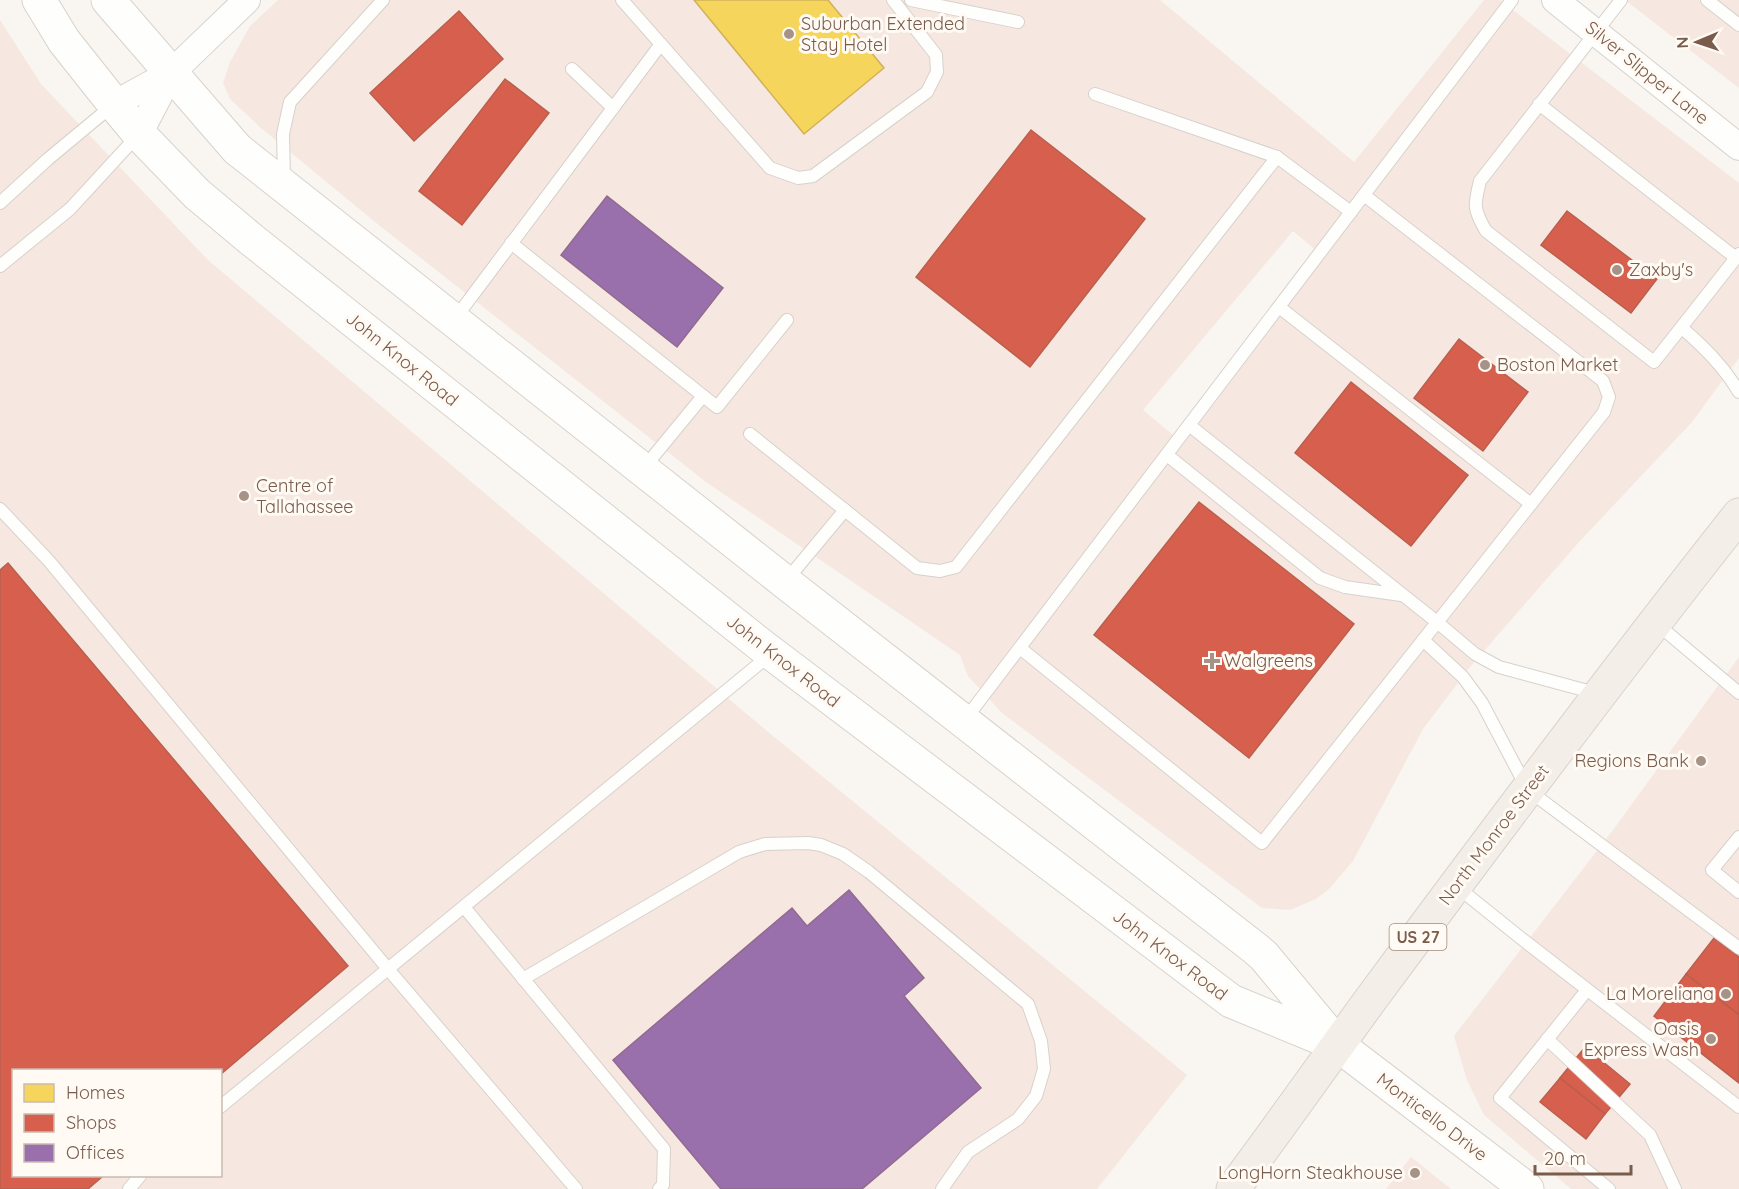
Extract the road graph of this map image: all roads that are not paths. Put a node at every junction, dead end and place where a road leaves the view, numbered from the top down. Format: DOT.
graph roads {
  1 [pos="39,0"];
  2 [pos="108,0"];
  3 [pos="247,0"];
  4 [pos="383,0"];
  5 [pos="622,0"];
  6 [pos="893,0"];
  7 [pos="911,0"];
  8 [pos="1512,0"];
  9 [pos="1555,0"];
  10 [pos="1621,0"];
  11 [pos="1707,0"];
  12 [pos="1018,22"];
  13 [pos="1739,26"];
  14 [pos="1596,32"];
  15 [pos="661,44"];
  16 [pos="572,69"];
  17 [pos="171,73"];
  18 [pos="1095,94"];
  19 [pos="114,104"];
  20 [pos="1539,104"];
  21 [pos="613,108"];
  22 [pos="139,134"];
  23 [pos="1739,147"];
  24 [pos="1277,157"];
  25 [pos="285,187"];
  26 [pos="1364,195"];
  27 [pos="0,203"];
  28 [pos="1351,212"];
  29 [pos="511,243"];
  30 [pos="1737,256"];
  31 [pos="0,266"];
  32 [pos="1279,307"];
  33 [pos="787,320"];
  34 [pos="453,321"];
  35 [pos="1682,328"];
  36 [pos="1739,392"];
  37 [pos="704,396"];
  38 [pos="1189,425"];
  39 [pos="750,434"];
  40 [pos="1167,455"];
  41 [pos="642,470"];
  42 [pos="1531,504"];
  43 [pos="845,510"];
  44 [pos="2,514"];
  45 [pos="1739,515"];
  46 [pos="785,582"];
  47 [pos="1402,595"];
  48 [pos="1437,622"];
  49 [pos="1654,622"];
  50 [pos="1423,640"];
  51 [pos="1020,648"];
  52 [pos="772,653"];
  53 [pos="1739,693"];
  54 [pos="1600,694"];
  55 [pos="963,722"];
  56 [pos="1528,790"];
  57 [pos="1739,837"];
  58 [pos="1456,886"];
  59 [pos="1739,892"];
  60 [pos="464,907"];
  61 [pos="1739,948"];
  62 [pos="388,969"];
  63 [pos="523,979"];
  64 [pos="1587,990"];
  65 [pos="1547,1039"];
  66 [pos="1338,1045"];
  67 [pos="222,1105"];
  68 [pos="1739,1107"];
  69 [pos="139,1177"];
  70 [pos="129,1189"];
  71 [pos="576,1189"];
  72 [pos="659,1189"];
  73 [pos="942,1189"];
  74 [pos="1233,1189"];
  75 [pos="1527,1189"];
  76 [pos="1609,1189"];
  77 [pos="1675,1189"];
  1 -- 19 [label="main road, John Knox Road"];
  2 -- 17 [label="main road"];
  3 -- 17 [label="street"];
  4 -- 25 [label="lane"];
  5 -- 15 [label="lane"];
  6 -- 15 [label="lane"];
  7 -- 12 [label="lane"];
  8 -- 26 [label="lane"];
  9 -- 14 [label="street, Silver Slipper Lane"];
  10 -- 14 [label="lane"];
  11 -- 13 [label="lane"];
  14 -- 20 [label="lane"];
  14 -- 23 [label="street, Silver Slipper Lane"];
  15 -- 21 [label="lane"];
  16 -- 21 [label="lane"];
  17 -- 19 [label="street"];
  17 -- 22 [label="street"];
  17 -- 25 [label="main road"];
  18 -- 24 [label="lane"];
  19 -- 22 [label="main road, John Knox Road"];
  19 -- 27 [label="lane"];
  20 -- 30 [label="lane"];
  20 -- 35 [label="lane"];
  21 -- 29 [label="lane"];
  22 -- 31 [label="lane"];
  22 -- 52 [label="main road, John Knox Road"];
  24 -- 28 [label="lane"];
  24 -- 43 [label="lane"];
  25 -- 34 [label="main road"];
  26 -- 28 [label="lane"];
  26 -- 42 [label="lane"];
  28 -- 32 [label="lane"];
  29 -- 34 [label="lane"];
  29 -- 37 [label="lane"];
  30 -- 35 [label="lane"];
  32 -- 38 [label="lane"];
  32 -- 42 [label="lane"];
  33 -- 37 [label="lane"];
  34 -- 41 [label="main road"];
  35 -- 36 [label="lane"];
  37 -- 41 [label="lane"];
  38 -- 40 [label="lane"];
  38 -- 47 [label="lane"];
  39 -- 43 [label="lane"];
  40 -- 47 [label="lane"];
  40 -- 51 [label="lane"];
  41 -- 46 [label="main road"];
  42 -- 48 [label="lane"];
  43 -- 46 [label="lane"];
  44 -- 62 [label="lane"];
  45 -- 49 [label="main road, North Monroe Street / US 27"];
  46 -- 55 [label="main road"];
  47 -- 48 [label="lane"];
  48 -- 50 [label="lane"];
  48 -- 54 [label="lane"];
  49 -- 53 [label="lane"];
  49 -- 54 [label="main road, North Monroe Street / US 27"];
  50 -- 51 [label="lane"];
  50 -- 56 [label="lane"];
  51 -- 55 [label="lane"];
  52 -- 60 [label="lane"];
  52 -- 66 [label="main road, John Knox Road"];
  54 -- 56 [label="main road, North Monroe Street / US 27"];
  55 -- 66 [label="main road"];
  56 -- 58 [label="main road, North Monroe Street / US 27"];
  56 -- 61 [label="lane"];
  57 -- 59 [label="lane"];
  58 -- 64 [label="lane"];
  58 -- 66 [label="main road, North Monroe Street / US 27"];
  60 -- 62 [label="lane"];
  60 -- 63 [label="lane"];
  62 -- 67 [label="lane"];
  62 -- 71 [label="lane"];
  63 -- 72 [label="lane"];
  63 -- 73 [label="lane"];
  64 -- 65 [label="lane"];
  64 -- 68 [label="lane"];
  65 -- 76 [label="lane"];
  65 -- 77 [label="lane"];
  66 -- 74 [label="main road, North Monroe Street / US 27"];
  66 -- 75 [label="main road, Monticello Drive"];
  69 -- 70 [label="lane"];
}
